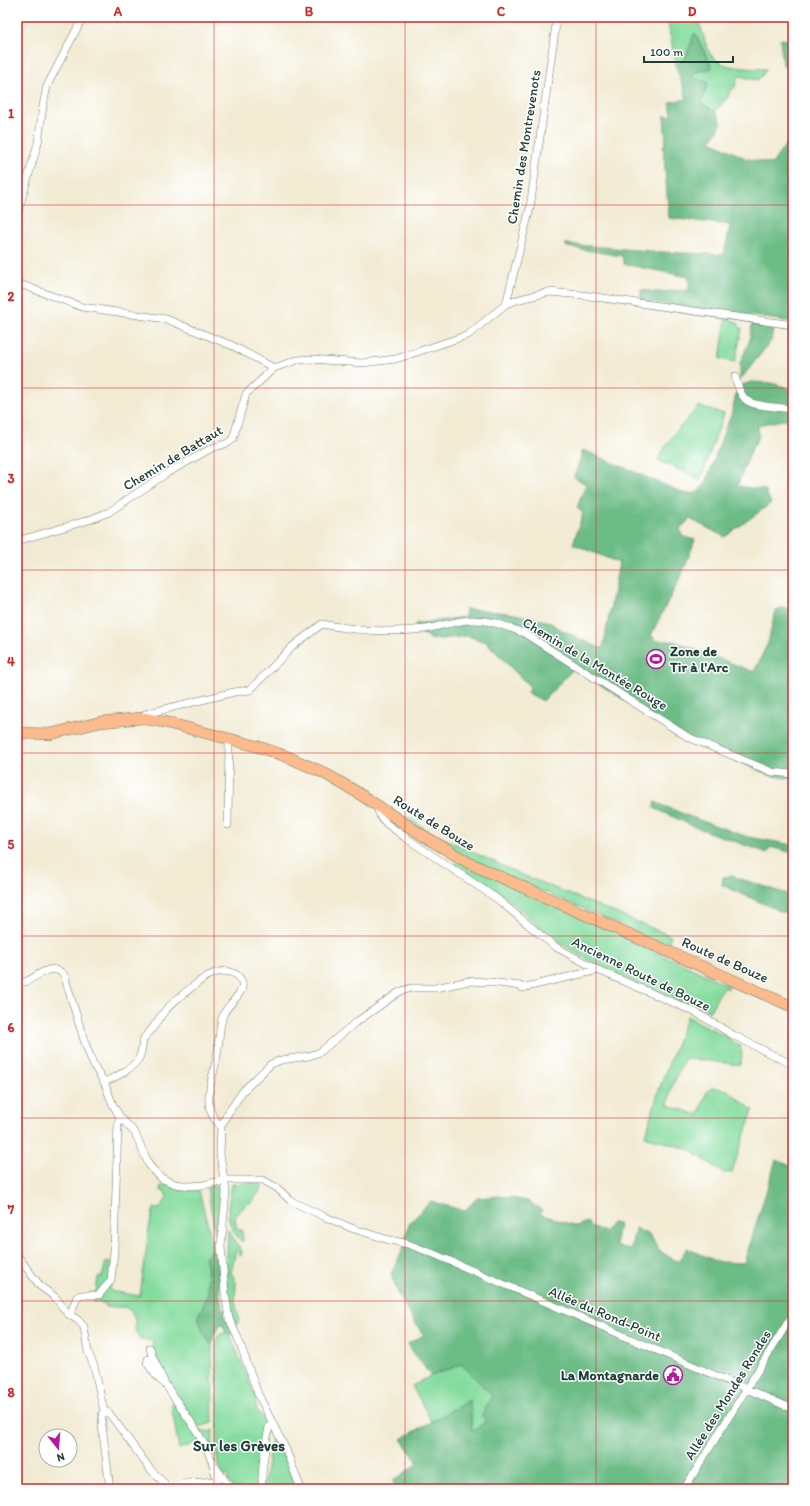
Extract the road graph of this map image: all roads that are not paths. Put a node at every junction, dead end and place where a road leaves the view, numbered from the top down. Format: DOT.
graph roads {
  1 [pos="83,17"];
  2 [pos="557,17"];
  3 [pos="17,215"];
  4 [pos="17,283"];
  5 [pos="506,304"];
  6 [pos="793,325"];
  7 [pos="274,368"];
  8 [pos="735,376"];
  9 [pos="793,409"];
  10 [pos="17,541"];
  11 [pos="142,718"];
  12 [pos="17,733"];
  13 [pos="229,739"];
  14 [pos="793,774"];
  15 [pos="376,805"];
  16 [pos="228,825"];
  17 [pos="598,970"];
  18 [pos="17,980"];
  19 [pos="793,1007"];
  20 [pos="793,1065"];
  21 [pos="104,1082"];
  22 [pos="120,1117"];
  23 [pos="221,1126"];
  24 [pos="225,1180"];
  25 [pos="17,1255"];
  26 [pos="793,1314"];
  27 [pos="70,1315"];
  28 [pos="150,1348"];
  29 [pos="748,1388"];
  30 [pos="793,1409"];
  31 [pos="104,1411"];
  32 [pos="273,1425"];
  33 [pos="213,1464"];
  34 [pos="219,1486"];
  35 [pos="175,1488"];
  36 [pos="110,1489"];
  37 [pos="231,1489"];
  38 [pos="262,1489"];
  39 [pos="302,1489"];
  40 [pos="684,1489"];
  1 -- 3 [label="street"];
  2 -- 5 [label="street, Chemin des Montrevenots"];
  4 -- 7 [label="street"];
  5 -- 6 [label="street"];
  5 -- 7 [label="street, Chemin de Battaut"];
  7 -- 10 [label="street, Chemin de Battaut"];
  8 -- 9 [label="street"];
  11 -- 12 [label="main road, Route de Bouze"];
  11 -- 13 [label="main road, Route de Bouze"];
  11 -- 14 [label="street, Chemin de la Montée Rouge"];
  13 -- 15 [label="main road, Route de Bouze"];
  13 -- 16 [label="street"];
  15 -- 17 [label="street, Ancienne Route de Bouze"];
  15 -- 19 [label="main road, Route de Bouze"];
  17 -- 20 [label="street, Ancienne Route de Bouze"];
  17 -- 23 [label="street"];
  18 -- 21 [label="street, Allée du Rond-Point"];
  21 -- 22 [label="street, Allée du Rond-Point"];
  21 -- 23 [label="street"];
  22 -- 24 [label="street, Allée du Rond-Point"];
  22 -- 27 [label="street"];
  23 -- 24 [label="street"];
  24 -- 29 [label="street, Allée du Rond-Point"];
  24 -- 32 [label="street"];
  25 -- 27 [label="street"];
  26 -- 29 [label="street, Allée des Mondes Rondes"];
  27 -- 31 [label="street"];
  28 -- 33 [label="street"];
  29 -- 30 [label="street, Allée du Rond-Point"];
  29 -- 40 [label="street, Allée des Mondes Rondes"];
  31 -- 35 [label="street"];
  31 -- 36 [label="street"];
  32 -- 38 [label="street"];
  32 -- 39 [label="street"];
  33 -- 34 [label="street"];
  33 -- 37 [label="street"];
  34 -- 35 [label="street"];
}
